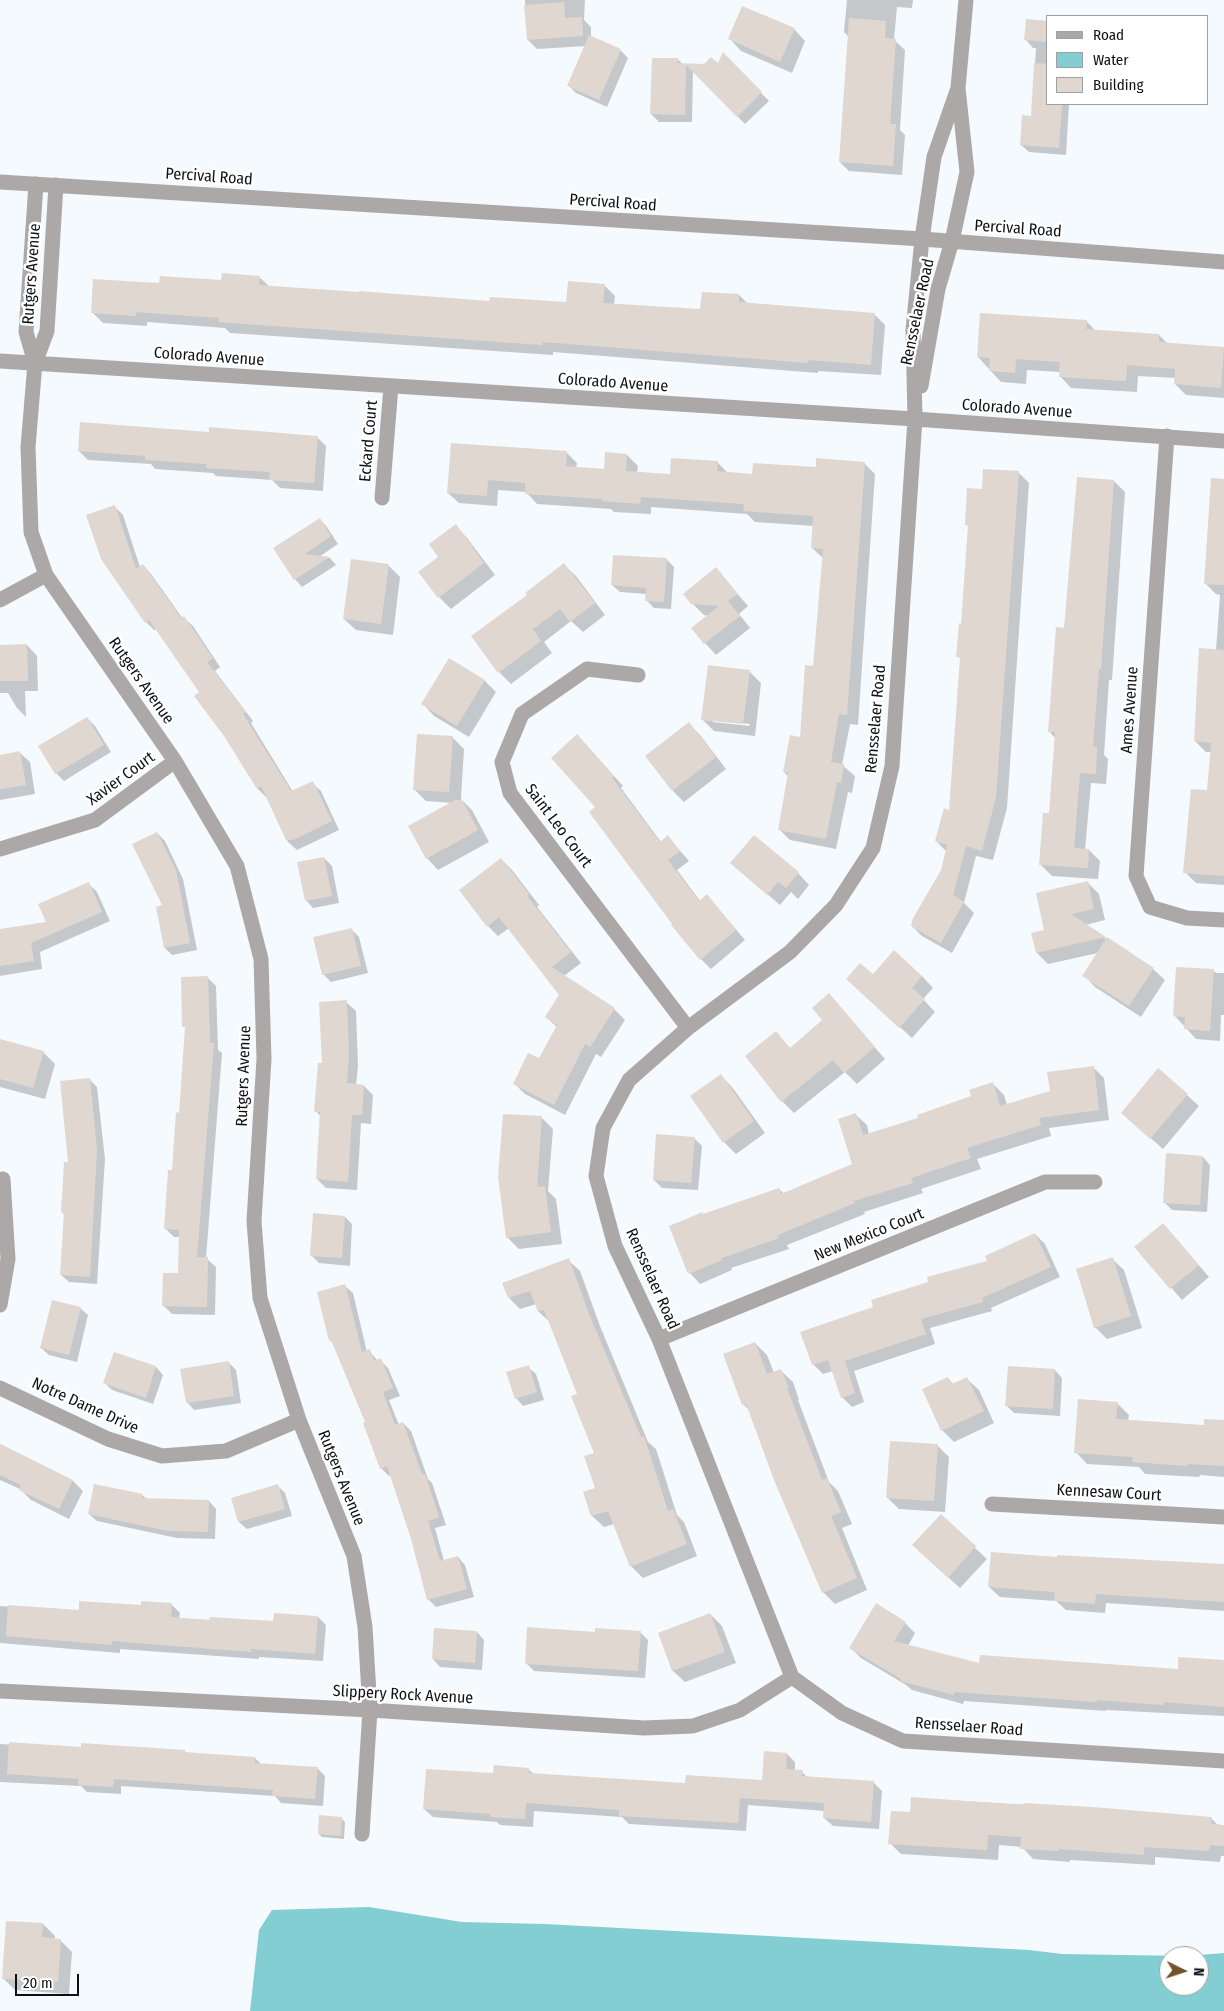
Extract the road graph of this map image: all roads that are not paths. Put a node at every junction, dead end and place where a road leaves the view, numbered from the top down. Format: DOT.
graph roads {
  1 [pos="966,0"];
  2 [pos="958,88"];
  3 [pos="0,182"];
  4 [pos="36,184"];
  5 [pos="56,185"];
  6 [pos="922,239"];
  7 [pos="952,242"];
  8 [pos="1224,262"];
  9 [pos="0,361"];
  10 [pos="35,363"];
  11 [pos="391,386"];
  12 [pos="915,419"];
  13 [pos="1167,436"];
  14 [pos="1224,441"];
  15 [pos="382,498"];
  16 [pos="46,575"];
  17 [pos="0,600"];
  18 [pos="638,675"];
  19 [pos="175,761"];
  20 [pos="0,850"];
  21 [pos="1224,920"];
  22 [pos="688,1028"];
  23 [pos="3,1179"];
  24 [pos="1095,1182"];
  25 [pos="0,1305"];
  26 [pos="659,1339"];
  27 [pos="0,1388"];
  28 [pos="300,1420"];
  29 [pos="992,1504"];
  30 [pos="1224,1517"];
  31 [pos="792,1677"];
  32 [pos="0,1691"];
  33 [pos="370,1710"];
  34 [pos="1224,1761"];
  35 [pos="362,1834"];
  1 -- 2 [label="street"];
  2 -- 6 [label="street, Rensselaer Road"];
  2 -- 7 [label="street, Rensselaer Road"];
  3 -- 4 [label="street, Percival Road"];
  4 -- 5 [label="street, Percival Road"];
  4 -- 10 [label="street, Rutgers Avenue"];
  5 -- 6 [label="street, Percival Road"];
  5 -- 10 [label="street, Rutgers Avenue"];
  6 -- 7 [label="street, Percival Road"];
  6 -- 12 [label="street, Rensselaer Road"];
  7 -- 8 [label="street, Percival Road"];
  7 -- 12 [label="street, Rensselaer Road"];
  9 -- 10 [label="street, Colorado Avenue"];
  10 -- 11 [label="street, Colorado Avenue"];
  10 -- 16 [label="street, Rutgers Avenue"];
  11 -- 12 [label="street, Colorado Avenue"];
  11 -- 15 [label="street, Eckard Court"];
  12 -- 13 [label="street, Colorado Avenue"];
  12 -- 22 [label="street, Rensselaer Road"];
  13 -- 14 [label="street, Colorado Avenue"];
  13 -- 21 [label="street, Ames Avenue"];
  16 -- 17 [label="street"];
  16 -- 19 [label="street, Rutgers Avenue"];
  18 -- 22 [label="street, Saint Leo Court"];
  19 -- 20 [label="street, Xavier Court"];
  19 -- 28 [label="street, Rutgers Avenue"];
  22 -- 26 [label="street, Rensselaer Road"];
  23 -- 25 [label="street"];
  24 -- 26 [label="street, New Mexico Court"];
  26 -- 31 [label="street, Rensselaer Road"];
  27 -- 28 [label="street, Notre Dame Drive"];
  28 -- 33 [label="street, Rutgers Avenue"];
  29 -- 30 [label="street, Kennesaw Court"];
  31 -- 33 [label="street, Slippery Rock Avenue"];
  31 -- 34 [label="street, Rensselaer Road"];
  32 -- 33 [label="street, Slippery Rock Avenue"];
  33 -- 35 [label="street, Rutgers Avenue"];
}
